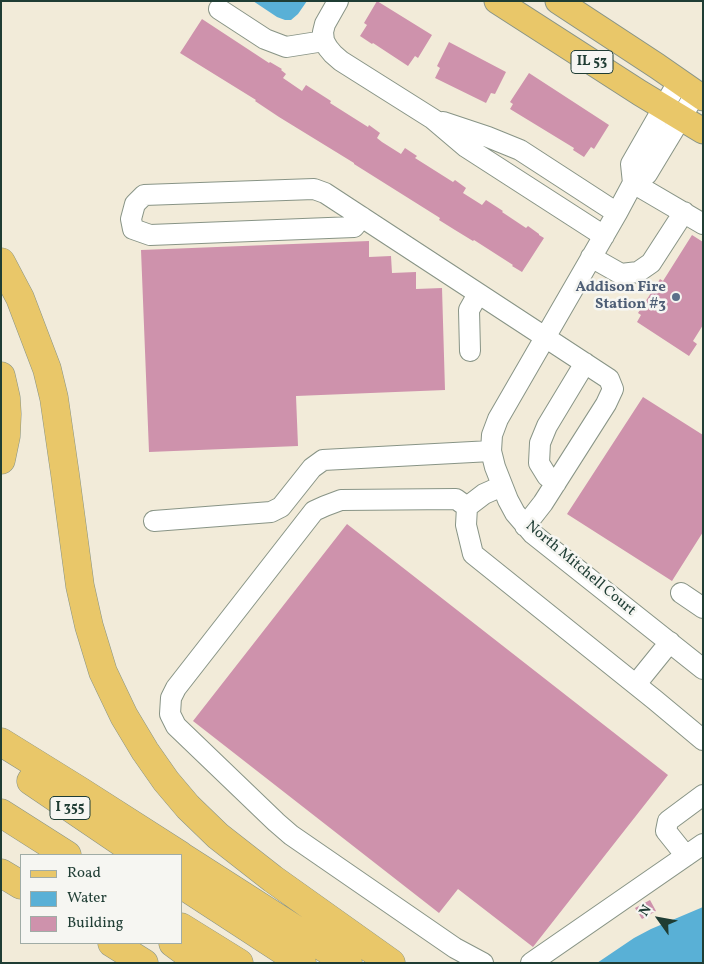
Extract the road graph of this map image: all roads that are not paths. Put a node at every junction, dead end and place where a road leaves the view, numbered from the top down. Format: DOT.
graph roads {
  1 [pos="338,1"];
  2 [pos="497,1"];
  3 [pos="558,1"];
  4 [pos="219,9"];
  5 [pos="324,41"];
  6 [pos="692,91"];
  7 [pos="672,112"];
  8 [pos="433,119"];
  9 [pos="703,131"];
  10 [pos="546,166"];
  11 [pos="633,183"];
  12 [pos="532,189"];
  13 [pos="684,212"];
  14 [pos="617,213"];
  15 [pos="362,217"];
  16 [pos="703,224"];
  17 [pos="604,236"];
  18 [pos="591,257"];
  19 [pos="1,262"];
  20 [pos="478,294"];
  21 [pos="545,338"];
  22 [pos="470,351"];
  23 [pos="585,363"];
  24 [pos="1,376"];
  25 [pos="491,451"];
  26 [pos="1,460"];
  27 [pos="556,483"];
  28 [pos="502,486"];
  29 [pos="467,507"];
  30 [pos="154,520"];
  31 [pos="525,526"];
  32 [pos="681,593"];
  33 [pos="703,608"];
  34 [pos="670,642"];
  35 [pos="700,660"];
  36 [pos="636,684"];
  37 [pos="703,740"];
  38 [pos="1,742"];
  39 [pos="1,761"];
  40 [pos="703,795"];
  41 [pos="1,813"];
  42 [pos="1,819"];
  43 [pos="703,844"];
  44 [pos="50,854"];
  45 [pos="65,854"];
  46 [pos="139,854"];
  47 [pos="178,854"];
  48 [pos="686,856"];
  49 [pos="182,857"];
  50 [pos="1,873"];
  51 [pos="20,884"];
  52 [pos="182,885"];
  53 [pos="182,928"];
  54 [pos="114,944"];
  55 [pos="174,944"];
  56 [pos="144,963"];
  57 [pos="200,963"];
  58 [pos="239,963"];
  59 [pos="302,963"];
  60 [pos="348,963"];
  61 [pos="391,963"];
  62 [pos="482,963"];
  63 [pos="531,963"];
  1 -- 5 [label="street"];
  2 -- 7 [label="main road, IL 53"];
  3 -- 6 [label="main road, IL 53"];
  4 -- 5 [label="street"];
  5 -- 8 [label="street"];
  6 -- 7 [label="street, North Mitchell Court"];
  7 -- 9 [label="main road, IL 53"];
  7 -- 11 [label="street, North Mitchell Court"];
  8 -- 10 [label="street"];
  8 -- 12 [label="street"];
  10 -- 12 [label="street"];
  10 -- 14 [label="street"];
  11 -- 13 [label="street"];
  11 -- 14 [label="street, North Mitchell Court"];
  12 -- 17 [label="street"];
  13 -- 16 [label="street"];
  13 -- 18 [label="street"];
  14 -- 17 [label="street, North Mitchell Court"];
  15 -- 15 [label="street"];
  15 -- 20 [label="street"];
  17 -- 18 [label="street, North Mitchell Court"];
  18 -- 21 [label="street, North Mitchell Court"];
  19 -- 61 [label="highway"];
  20 -- 21 [label="street"];
  20 -- 22 [label="street"];
  21 -- 23 [label="street"];
  21 -- 25 [label="street, North Mitchell Court"];
  23 -- 27 [label="street"];
  23 -- 27 [label="street"];
  24 -- 26 [label="highway"];
  25 -- 28 [label="street, North Mitchell Court"];
  25 -- 30 [label="street"];
  27 -- 31 [label="street"];
  28 -- 29 [label="street"];
  28 -- 31 [label="street, North Mitchell Court"];
  29 -- 36 [label="street"];
  29 -- 62 [label="street"];
  31 -- 34 [label="street, North Mitchell Court"];
  32 -- 33 [label="street"];
  34 -- 35 [label="street, North Mitchell Court"];
  34 -- 36 [label="street"];
  36 -- 37 [label="street"];
  38 -- 47 [label="highway"];
  39 -- 46 [label="highway, I 355"];
  40 -- 48 [label="street"];
  41 -- 45 [label="highway, I 355"];
  42 -- 44 [label="highway"];
  43 -- 48 [label="street"];
  48 -- 63 [label="street"];
  49 -- 60 [label="highway"];
  50 -- 51 [label="highway"];
  52 -- 59 [label="highway"];
  53 -- 58 [label="highway"];
  54 -- 56 [label="highway"];
  55 -- 57 [label="highway"];
}
